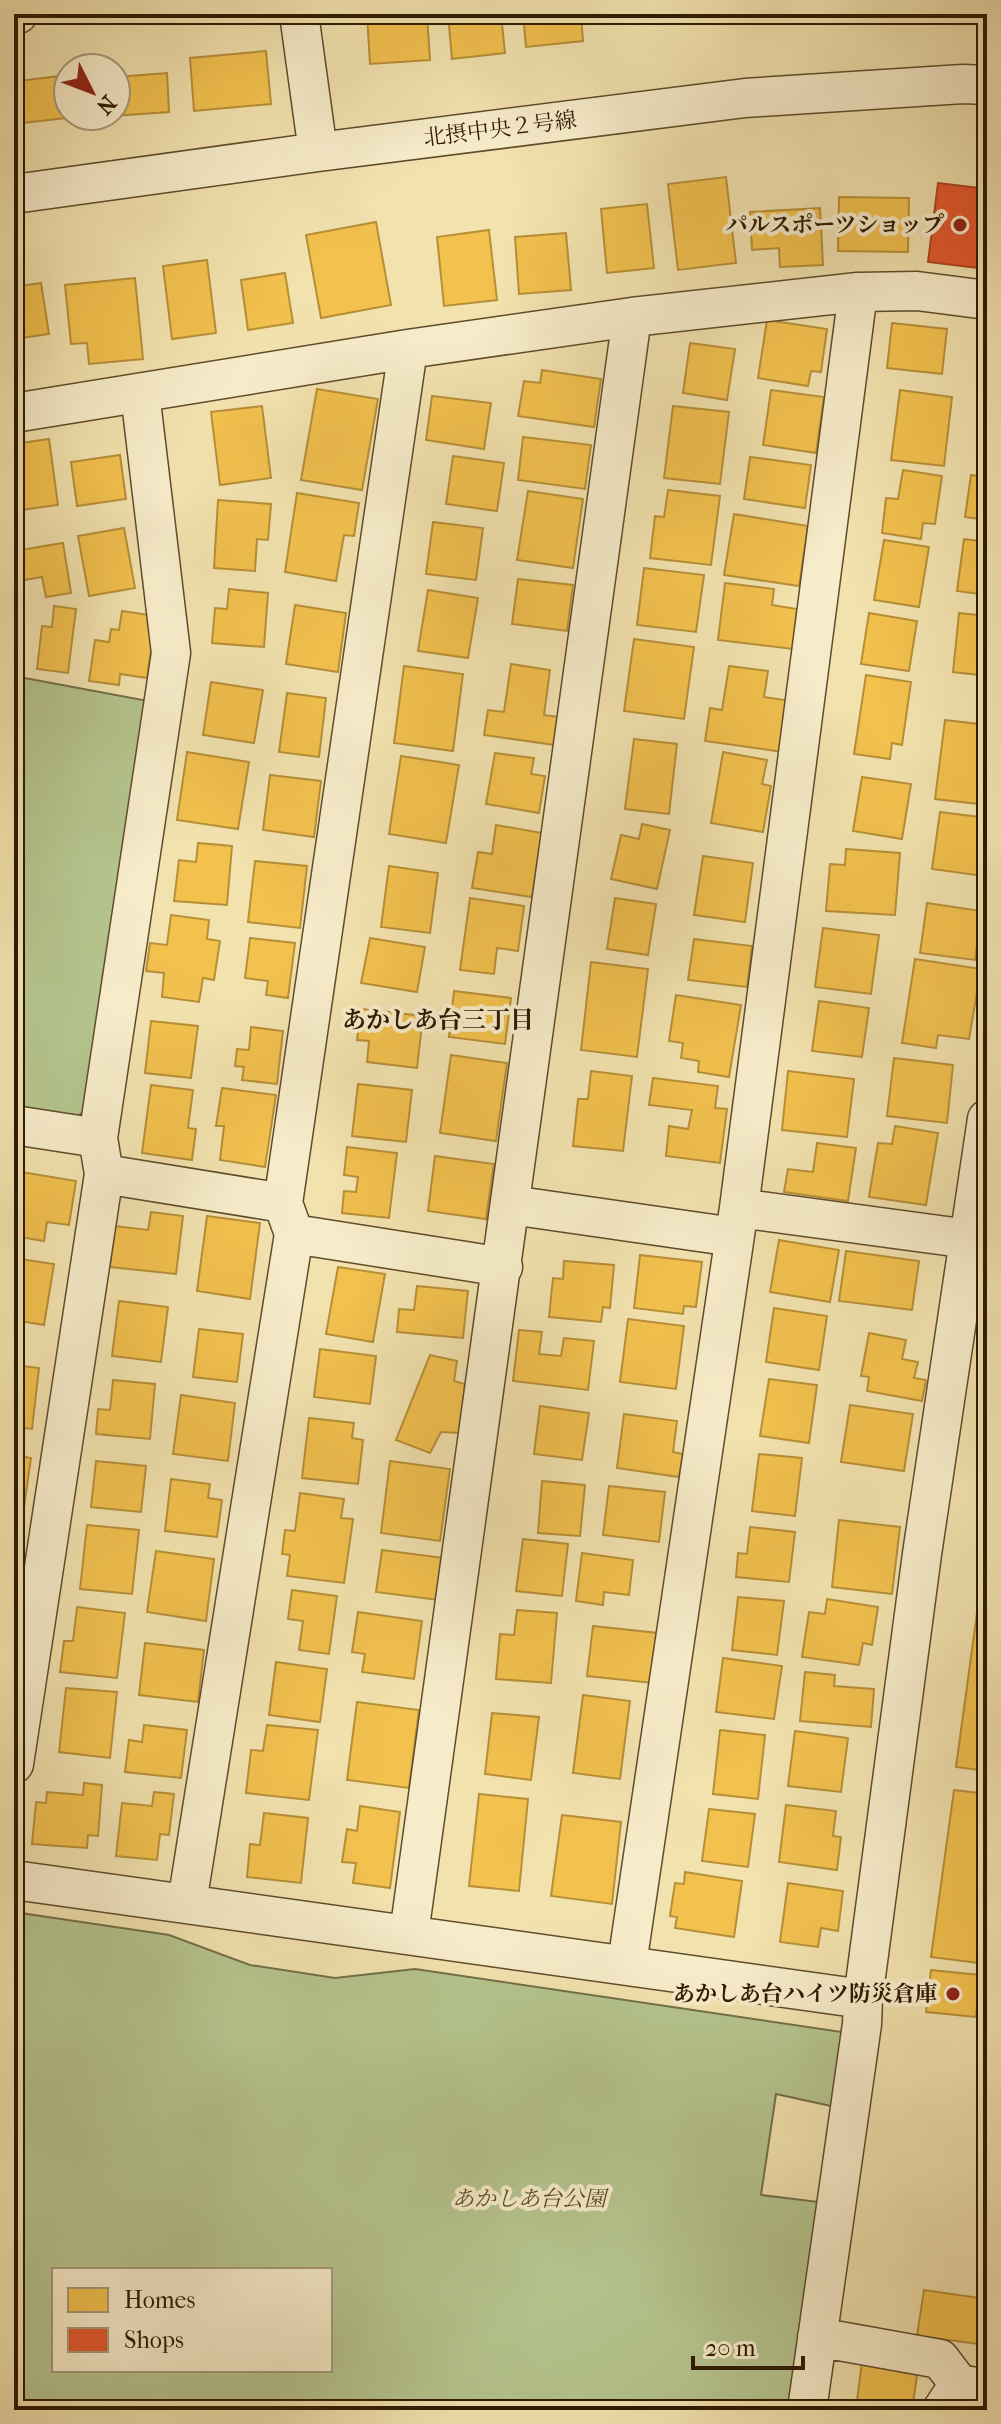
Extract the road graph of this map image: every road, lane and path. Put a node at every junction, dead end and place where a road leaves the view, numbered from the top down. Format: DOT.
graph roads {
  1 [pos="299,14"];
  2 [pos="987,85"];
  3 [pos="318,152"];
  4 [pos="14,194"];
  5 [pos="858,292"];
  6 [pos="987,300"];
  7 [pos="632,317"];
  8 [pos="408,349"];
  9 [pos="140,393"];
  10 [pos="14,413"];
  11 [pos="987,1119"];
  12 [pos="14,1125"];
  13 [pos="101,1156"];
  14 [pos="981,1197"];
  15 [pos="511,1205"];
  16 [pos="289,1218"];
  17 [pos="736,1222"];
  18 [pos="969,1239"];
  19 [pos="503,1267"];
  20 [pos="14,1764"];
  21 [pos="14,1880"];
  22 [pos="187,1903"];
  23 [pos="409,1934"];
  24 [pos="627,1964"];
  25 [pos="863,1999"];
  26 [pos="817,2337"];
  27 [pos="963,2394"];
  28 [pos="807,2410"];
  1 -- 3 [label="street"];
  2 -- 3 [label="street, 北摂中央２号線"];
  3 -- 4 [label="street, 北摂中央２号線"];
  5 -- 6 [label="street"];
  5 -- 7 [label="street"];
  5 -- 17 [label="street"];
  7 -- 8 [label="street"];
  7 -- 15 [label="street"];
  8 -- 9 [label="street"];
  8 -- 16 [label="street"];
  9 -- 10 [label="street"];
  9 -- 13 [label="street"];
  11 -- 14 [label="street"];
  12 -- 13 [label="street"];
  13 -- 16 [label="street"];
  13 -- 20 [label="street"];
  14 -- 18 [label="street"];
  15 -- 17 [label="street"];
  15 -- 19 [label="street"];
  16 -- 19 [label="street"];
  16 -- 22 [label="street"];
  17 -- 18 [label="street"];
  17 -- 24 [label="street"];
  18 -- 25 [label="street"];
  19 -- 23 [label="street"];
  21 -- 22 [label="street"];
  22 -- 23 [label="street"];
  23 -- 24 [label="street"];
  24 -- 25 [label="street"];
  25 -- 26 [label="street"];
  26 -- 27 [label="street"];
  26 -- 28 [label="street"];
}
